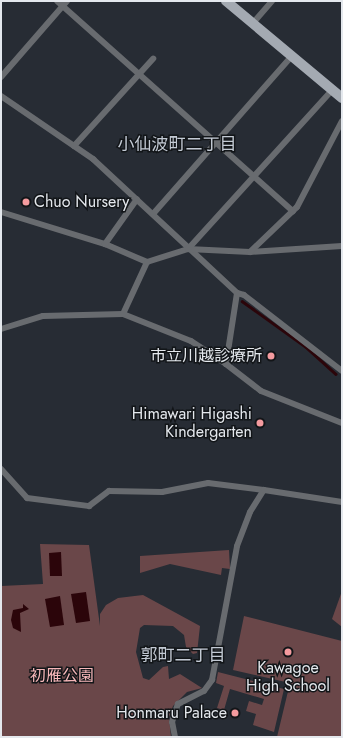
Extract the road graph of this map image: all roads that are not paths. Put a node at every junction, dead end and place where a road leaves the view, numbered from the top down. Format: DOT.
graph roads {
  1 [pos="57,1"];
  2 [pos="226,1"];
  3 [pos="272,1"];
  4 [pos="65,3"];
  5 [pos="253,23"];
  6 [pos="292,56"];
  7 [pos="153,59"];
  8 [pos="139,75"];
  9 [pos="1,76"];
  10 [pos="332,90"];
  11 [pos="1,96"];
  12 [pos="342,98"];
  13 [pos="342,121"];
  14 [pos="216,142"];
  15 [pos="74,146"];
  16 [pos="254,176"];
  17 [pos="137,199"];
  18 [pos="293,211"];
  19 [pos="1,212"];
  20 [pos="153,214"];
  21 [pos="105,244"];
  22 [pos="342,246"];
  23 [pos="188,249"];
  24 [pos="250,252"];
  25 [pos="148,262"];
  26 [pos="237,293"];
  27 [pos="123,314"];
  28 [pos="1,329"];
  29 [pos="226,364"];
  30 [pos="342,371"];
  31 [pos="342,422"];
  32 [pos="1,469"];
  33 [pos="264,490"];
  34 [pos="342,502"];
  35 [pos="175,737"];
  1 -- 4 [label="street"];
  2 -- 5 [label="main road"];
  3 -- 5 [label="street"];
  4 -- 8 [label="street"];
  4 -- 9 [label="street"];
  5 -- 6 [label="main road"];
  6 -- 10 [label="main road"];
  6 -- 14 [label="street"];
  7 -- 8 [label="street"];
  8 -- 14 [label="street"];
  8 -- 15 [label="street"];
  10 -- 12 [label="main road"];
  10 -- 16 [label="street"];
  11 -- 15 [label="street"];
  13 -- 18 [label="street"];
  14 -- 16 [label="street"];
  14 -- 20 [label="street"];
  15 -- 17 [label="street"];
  16 -- 18 [label="street"];
  16 -- 23 [label="street"];
  17 -- 20 [label="street"];
  17 -- 21 [label="street"];
  18 -- 24 [label="street"];
  19 -- 21 [label="street"];
  20 -- 23 [label="street"];
  21 -- 25 [label="street"];
  22 -- 24 [label="street"];
  23 -- 24 [label="street"];
  23 -- 25 [label="street"];
  23 -- 26 [label="street"];
  25 -- 27 [label="street"];
  26 -- 29 [label="street"];
  26 -- 30 [label="street"];
  27 -- 28 [label="street"];
  27 -- 29 [label="street"];
  29 -- 31 [label="street"];
  32 -- 33 [label="street"];
  33 -- 34 [label="street"];
  33 -- 35 [label="street"];
}
